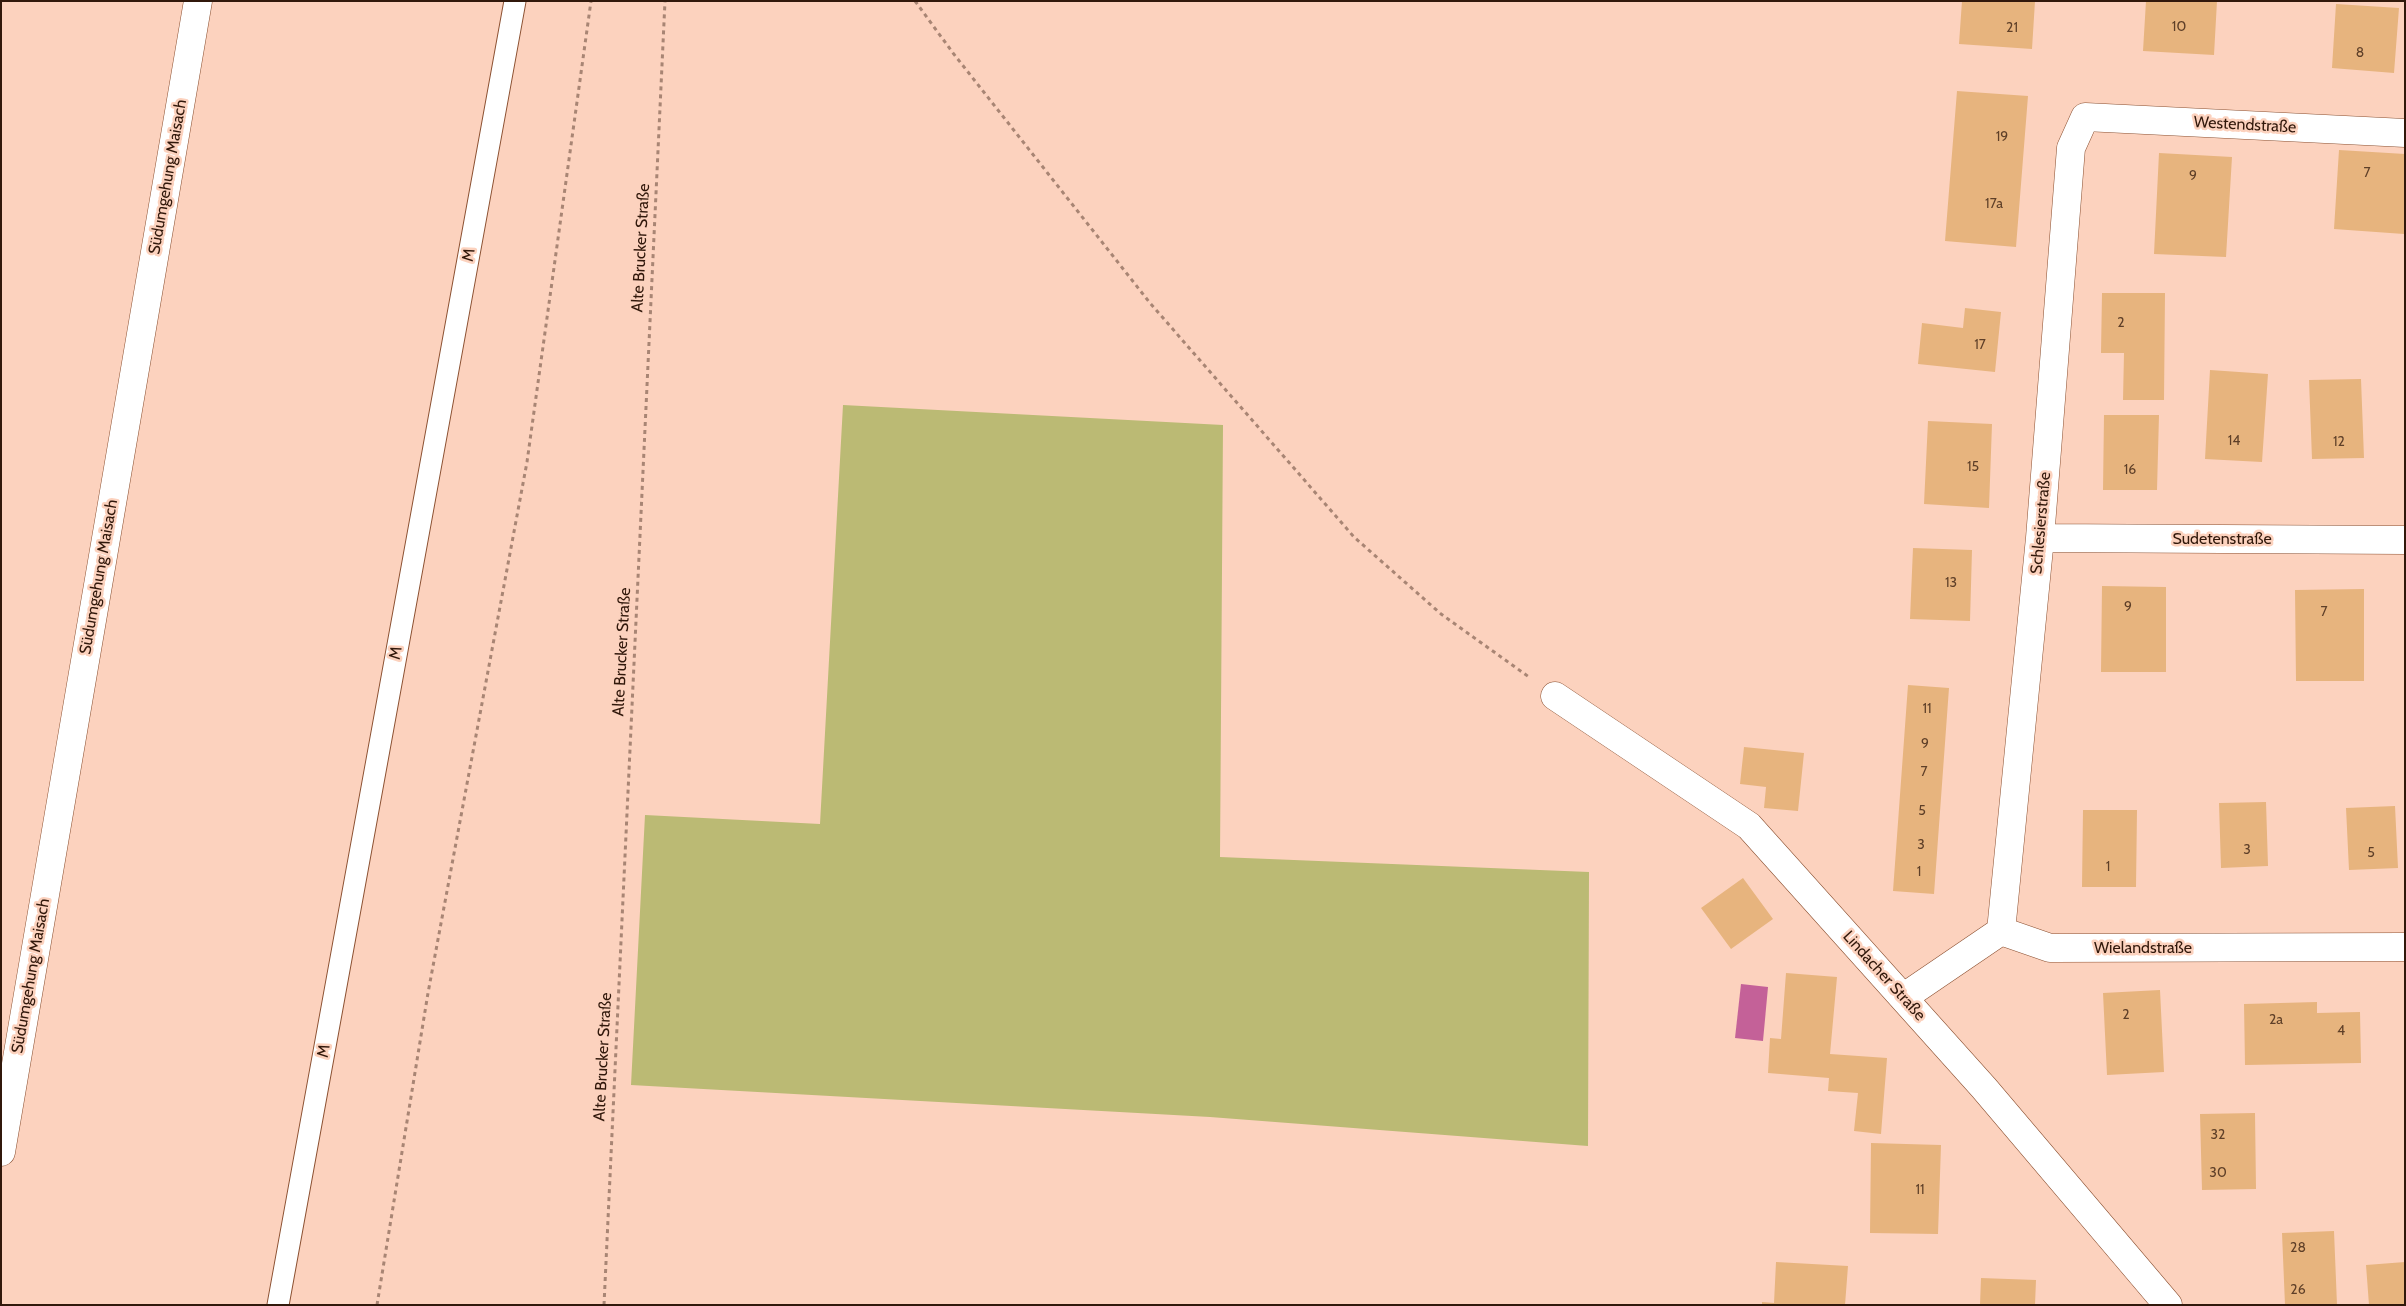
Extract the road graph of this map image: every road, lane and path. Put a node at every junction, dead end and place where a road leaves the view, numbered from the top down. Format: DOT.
graph roads {
  1 [pos="198,1"];
  2 [pos="515,1"];
  3 [pos="591,1"];
  4 [pos="665,1"];
  5 [pos="915,1"];
  6 [pos="2085,117"];
  7 [pos="2405,133"];
  8 [pos="2040,538"];
  9 [pos="2405,540"];
  10 [pos="1555,696"];
  11 [pos="2001,931"];
  12 [pos="2405,948"];
  13 [pos="1904,997"];
  14 [pos="1,1152"];
  15 [pos="278,1305"];
  16 [pos="377,1305"];
  17 [pos="604,1305"];
  18 [pos="2168,1305"];
  1 -- 14 [label="street, Südumgehung Maisach"];
  2 -- 15 [label="lane, M"];
  3 -- 16 [label="path"];
  4 -- 17 [label="path, Alte Brucker Straße"];
  5 -- 10 [label="path"];
  6 -- 7 [label="street, Westendstraße"];
  6 -- 8 [label="street, Schlesierstraße"];
  8 -- 9 [label="street, Sudetenstraße"];
  8 -- 11 [label="street, Schlesierstraße"];
  10 -- 13 [label="street, Lindacher Straße"];
  11 -- 12 [label="street, Wielandstraße"];
  11 -- 13 [label="street"];
  13 -- 18 [label="street, Lindacher Straße"];
}
